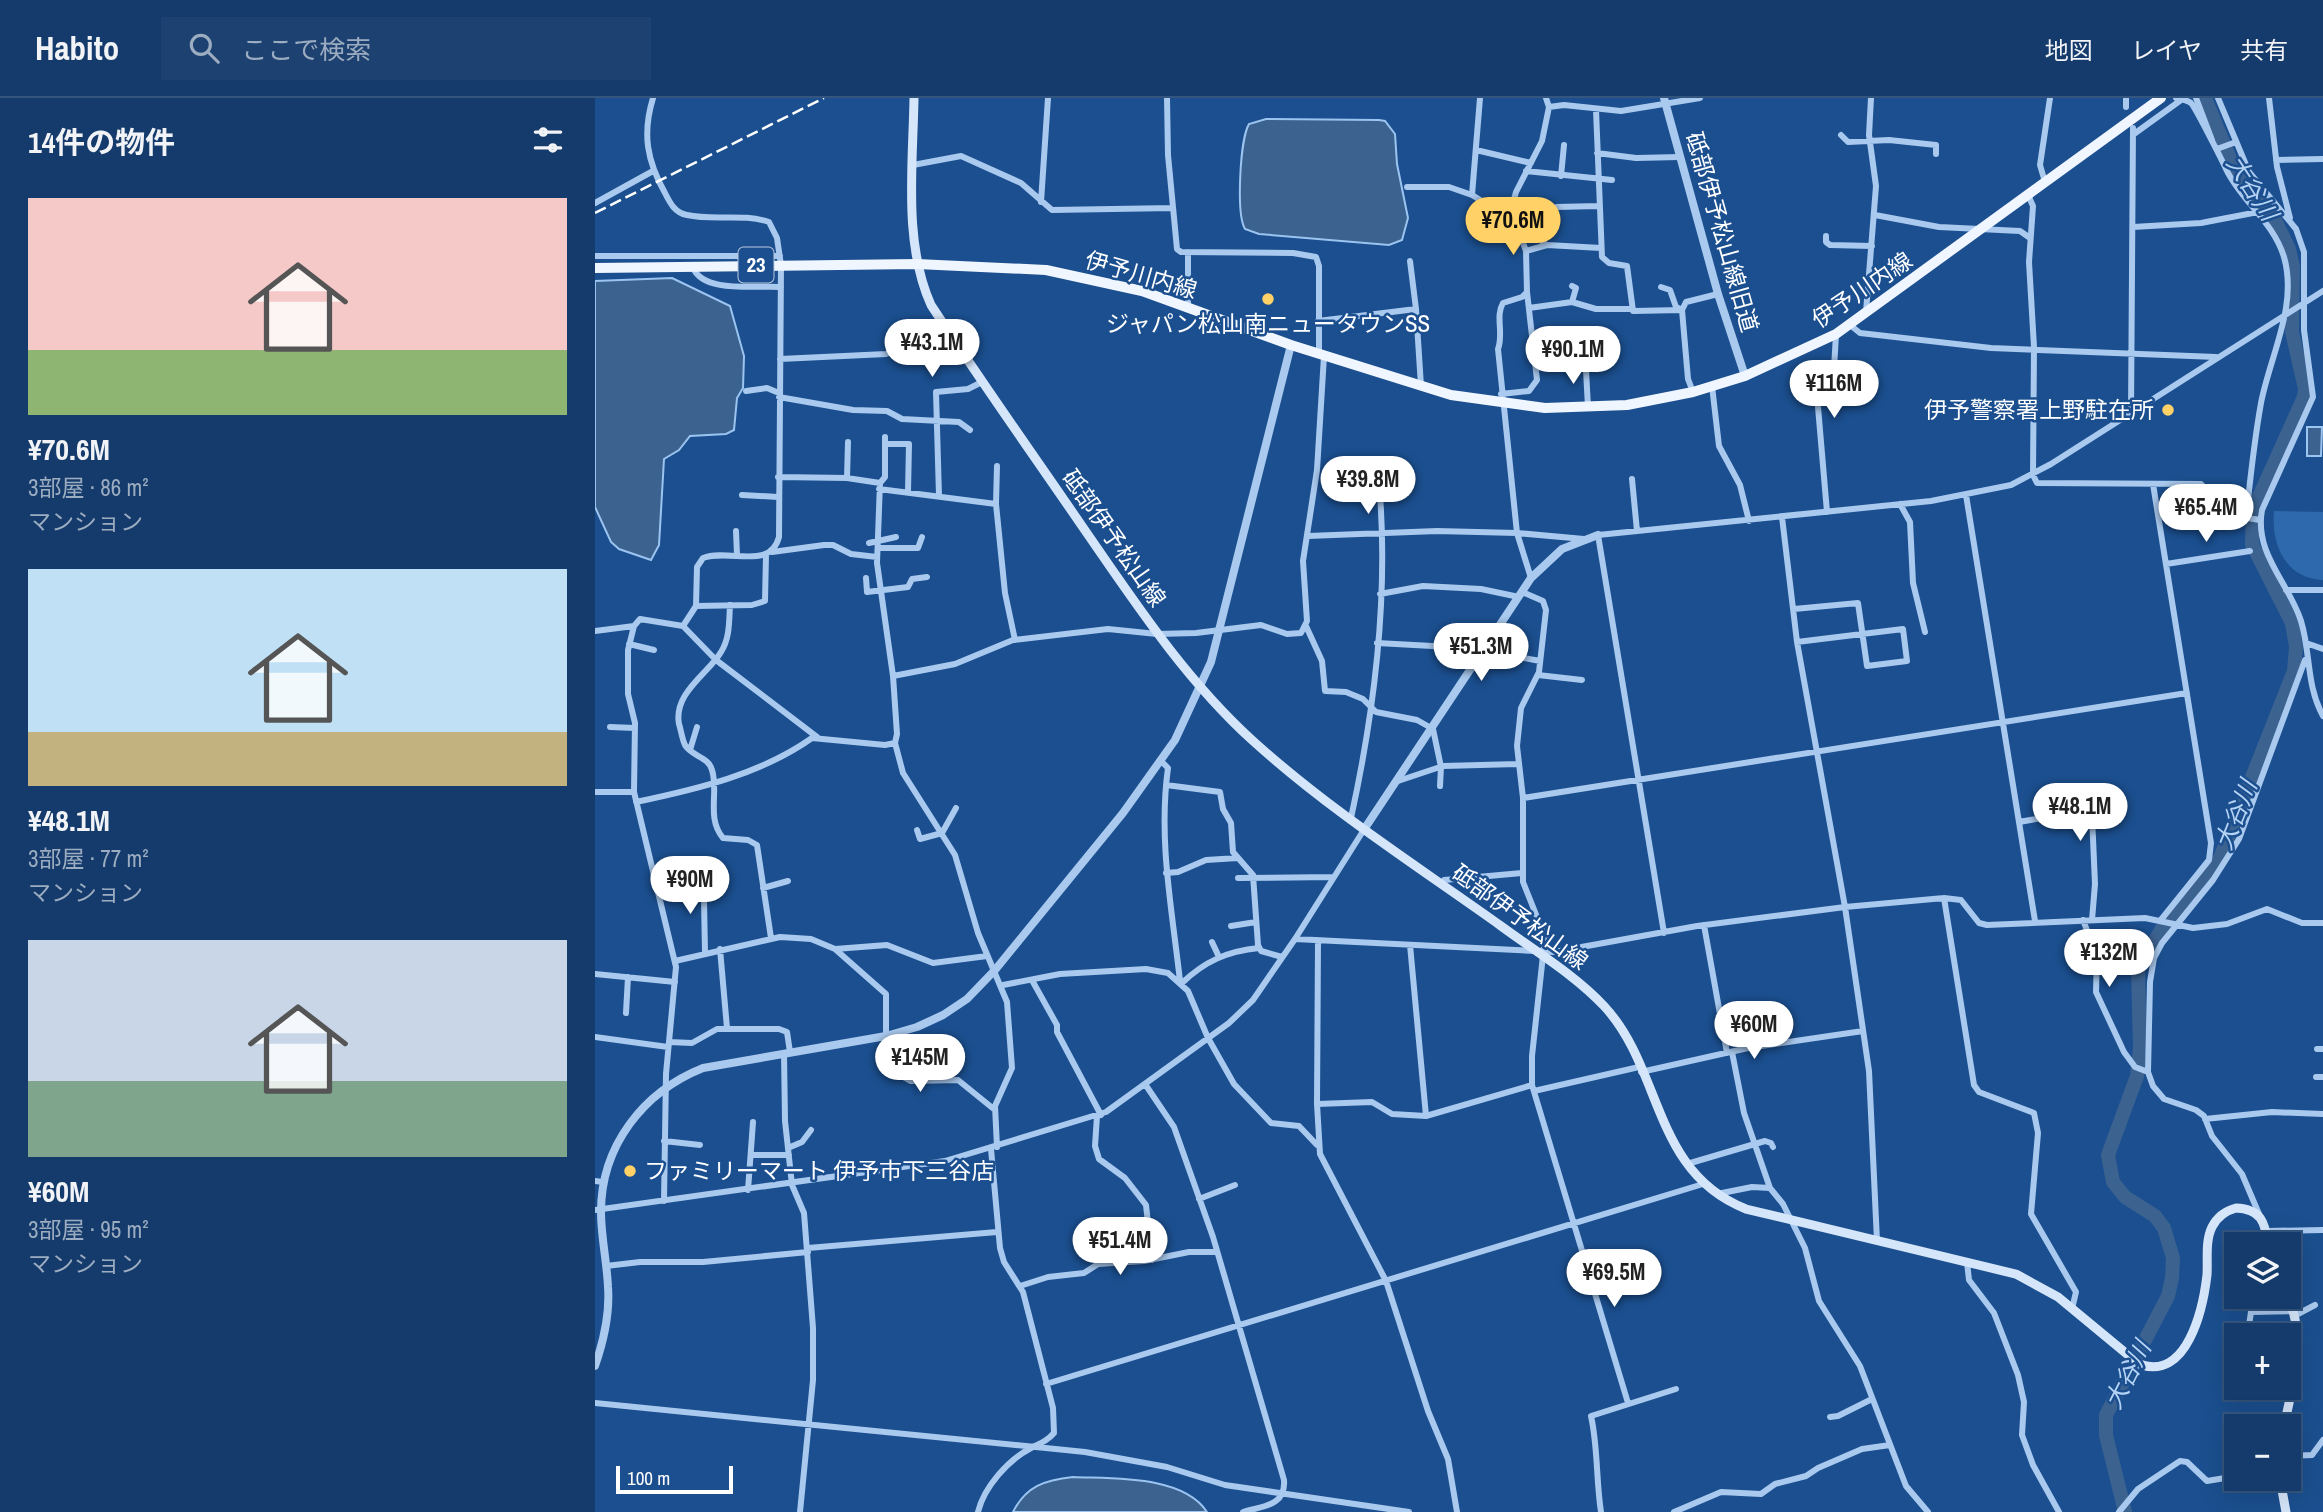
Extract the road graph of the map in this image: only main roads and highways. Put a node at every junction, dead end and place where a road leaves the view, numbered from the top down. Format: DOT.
graph roads {
  1 [pos="914,98"];
  2 [pos="2161,98"];
  3 [pos="917,264"];
  4 [pos="595,268"];
  5 [pos="2266,1232"];
  6 [pos="2293,1309"];
  7 [pos="2286,1414"];
  8 [pos="2282,1491"];
  9 [pos="2286,1512"];
  1 -- 3 [label="main road, 砥部伊予松山線"];
  2 -- 3 [label="main road, 伊予川内線 / 23"];
  3 -- 4 [label="main road, 伊予川内線 / 23"];
  3 -- 5 [label="main road, 砥部伊予松山線"];
  6 -- 7 [label="main road"];
  8 -- 9 [label="main road"];
}
